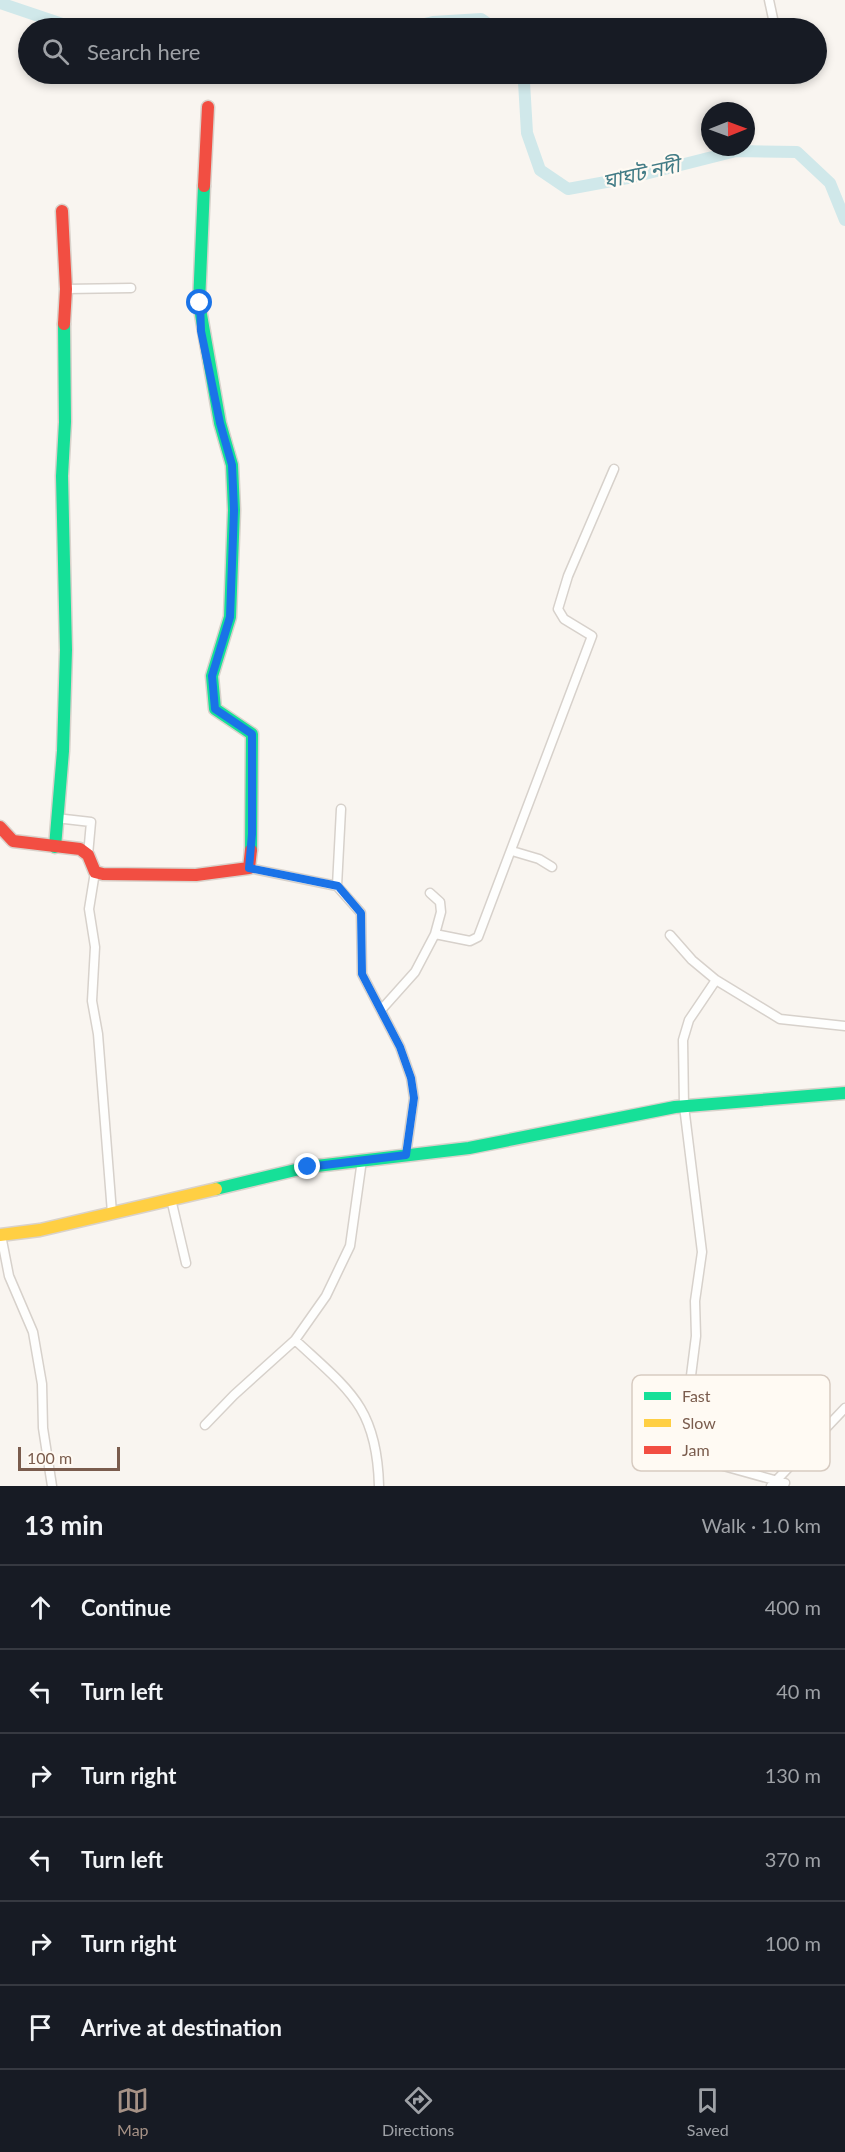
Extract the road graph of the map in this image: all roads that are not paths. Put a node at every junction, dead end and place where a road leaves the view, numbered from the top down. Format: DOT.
graph roads {
  1 [pos="769,0"];
  2 [pos="773,18"];
  3 [pos="208,107"];
  4 [pos="62,211"];
  5 [pos="131,288"];
  6 [pos="66,289"];
  7 [pos="614,469"];
  8 [pos="341,809"];
  9 [pos="56,818"];
  10 [pos="0,827"];
  11 [pos="55,847"];
  12 [pos="512,851"];
  13 [pos="88,855"];
  14 [pos="552,867"];
  15 [pos="249,868"];
  16 [pos="95,872"];
  17 [pos="338,886"];
  18 [pos="430,892"];
  19 [pos="435,934"];
  20 [pos="670,935"];
  21 [pos="716,980"];
  22 [pos="381,1010"];
  23 [pos="845,1026"];
  24 [pos="845,1093"];
  25 [pos="684,1106"];
  26 [pos="406,1155"];
  27 [pos="362,1160"];
  28 [pos="171,1199"];
  29 [pos="112,1213"];
  30 [pos="0,1235"];
  31 [pos="186,1263"];
  32 [pos="295,1340"];
  33 [pos="691,1375"];
  34 [pos="845,1408"];
  35 [pos="205,1425"];
  36 [pos="830,1425"];
  37 [pos="738,1471"];
  38 [pos="789,1471"];
  39 [pos="778,1483"];
  40 [pos="52,1486"];
  41 [pos="378,1486"];
  1 -- 2 [label="street"];
  3 -- 15 [label="street"];
  4 -- 6 [label="street"];
  5 -- 6 [label="street"];
  6 -- 9 [label="street"];
  7 -- 12 [label="street"];
  8 -- 17 [label="street"];
  9 -- 11 [label="street"];
  9 -- 13 [label="street"];
  10 -- 11 [label="street"];
  11 -- 13 [label="street"];
  12 -- 14 [label="street"];
  12 -- 19 [label="street"];
  13 -- 16 [label="street"];
  15 -- 16 [label="street"];
  15 -- 17 [label="street"];
  16 -- 29 [label="street"];
  17 -- 22 [label="street"];
  18 -- 19 [label="street"];
  19 -- 22 [label="street"];
  20 -- 21 [label="street"];
  21 -- 23 [label="street"];
  21 -- 25 [label="street"];
  22 -- 26 [label="street"];
  24 -- 25 [label="street"];
  25 -- 26 [label="street"];
  25 -- 33 [label="street"];
  26 -- 27 [label="street"];
  27 -- 28 [label="street"];
  27 -- 32 [label="street"];
  28 -- 29 [label="street"];
  28 -- 31 [label="street"];
  29 -- 30 [label="street"];
  30 -- 40 [label="street"];
  32 -- 35 [label="street"];
  32 -- 41 [label="street"];
  34 -- 36 [label="street"];
  37 -- 39 [label="street"];
  38 -- 39 [label="street"];
}
